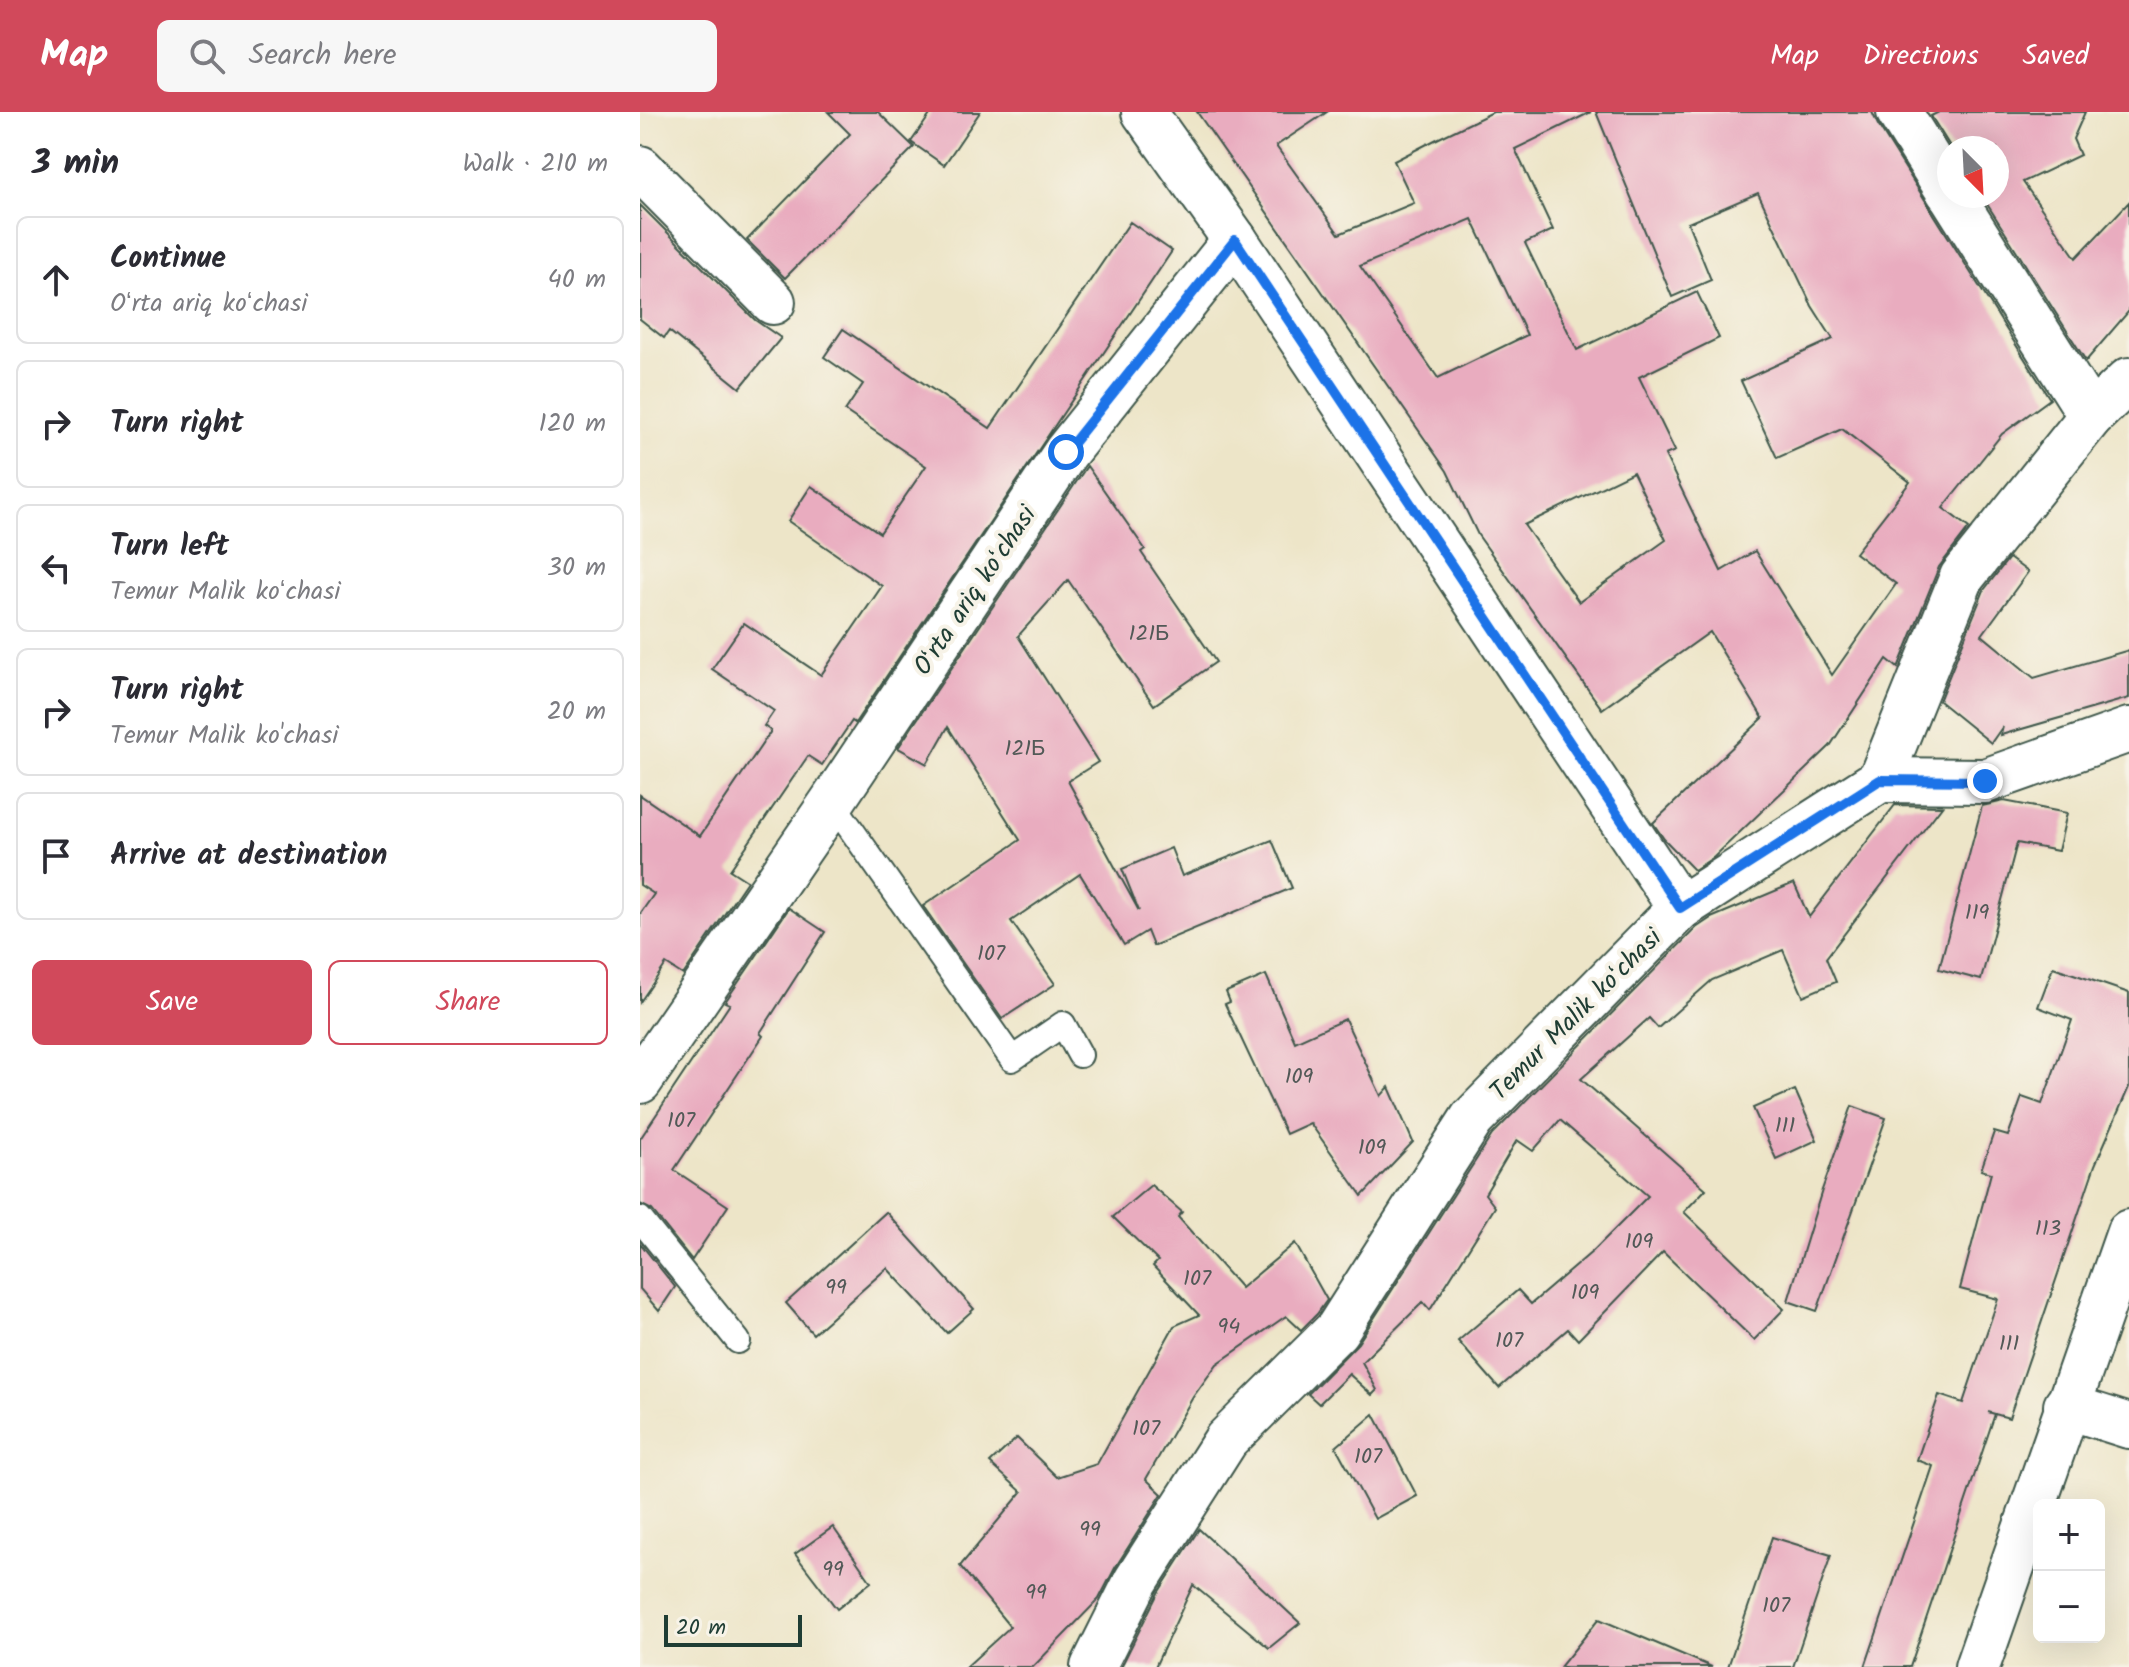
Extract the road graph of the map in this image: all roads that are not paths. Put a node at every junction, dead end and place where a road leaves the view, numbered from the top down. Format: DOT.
graph roads {
  1 [pos="1144,112"];
  2 [pos="1899,112"];
  3 [pos="640,168"];
  4 [pos="1937,173"];
  5 [pos="1959,208"];
  6 [pos="1235,240"];
  7 [pos="773,302"];
  8 [pos="2129,380"];
  9 [pos="2091,416"];
  10 [pos="2129,730"];
  11 [pos="1880,780"];
  12 [pos="832,802"];
  13 [pos="1680,908"];
  14 [pos="1080,1055"];
  15 [pos="640,1081"];
  16 [pos="640,1219"];
  17 [pos="2129,1232"];
  18 [pos="738,1341"];
  19 [pos="2066,1406"];
  20 [pos="2129,1426"];
  21 [pos="1093,1667"];
  22 [pos="1977,1667"];
  1 -- 6 [label="street"];
  2 -- 4 [label="street"];
  3 -- 7 [label="street"];
  5 -- 9 [label="street"];
  6 -- 12 [label="street, Oʻrta ariq koʻchasi"];
  6 -- 13 [label="street"];
  8 -- 9 [label="street"];
  9 -- 11 [label="street"];
  10 -- 11 [label="street"];
  11 -- 13 [label="street, Temur Malik koʻchasi"];
  12 -- 14 [label="lane"];
  12 -- 15 [label="street, Oʻrta ariq koʻchasi"];
  13 -- 21 [label="street, Temur Malik koʻchasi"];
  16 -- 18 [label="lane"];
  17 -- 19 [label="street"];
  19 -- 20 [label="street"];
  19 -- 22 [label="street"];
}
